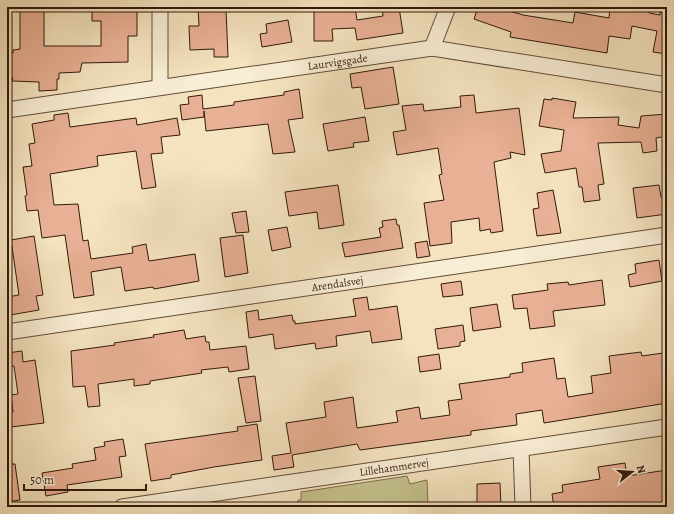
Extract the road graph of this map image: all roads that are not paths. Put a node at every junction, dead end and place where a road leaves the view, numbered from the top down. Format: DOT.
graph roads {
  1 [pos="160,7"];
  2 [pos="448,7"];
  3 [pos="432,48"];
  4 [pos="667,85"];
  5 [pos="160,87"];
  6 [pos="7,110"];
  7 [pos="667,235"];
  8 [pos="7,332"];
  9 [pos="667,427"];
  10 [pos="521,449"];
  11 [pos="212,500"];
  12 [pos="122,507"];
  13 [pos="523,507"];
  1 -- 5 [label="street"];
  2 -- 3 [label="street"];
  3 -- 4 [label="street, Laurvigsgade"];
  3 -- 5 [label="street, Laurvigsgade"];
  5 -- 6 [label="street, Laurvigsgade"];
  7 -- 8 [label="street, Arendalsvej"];
  9 -- 10 [label="street, Lillehammervej"];
  10 -- 11 [label="street, Lillehammervej"];
  10 -- 13 [label="street"];
  11 -- 12 [label="street, Lillehammervej"];
}
